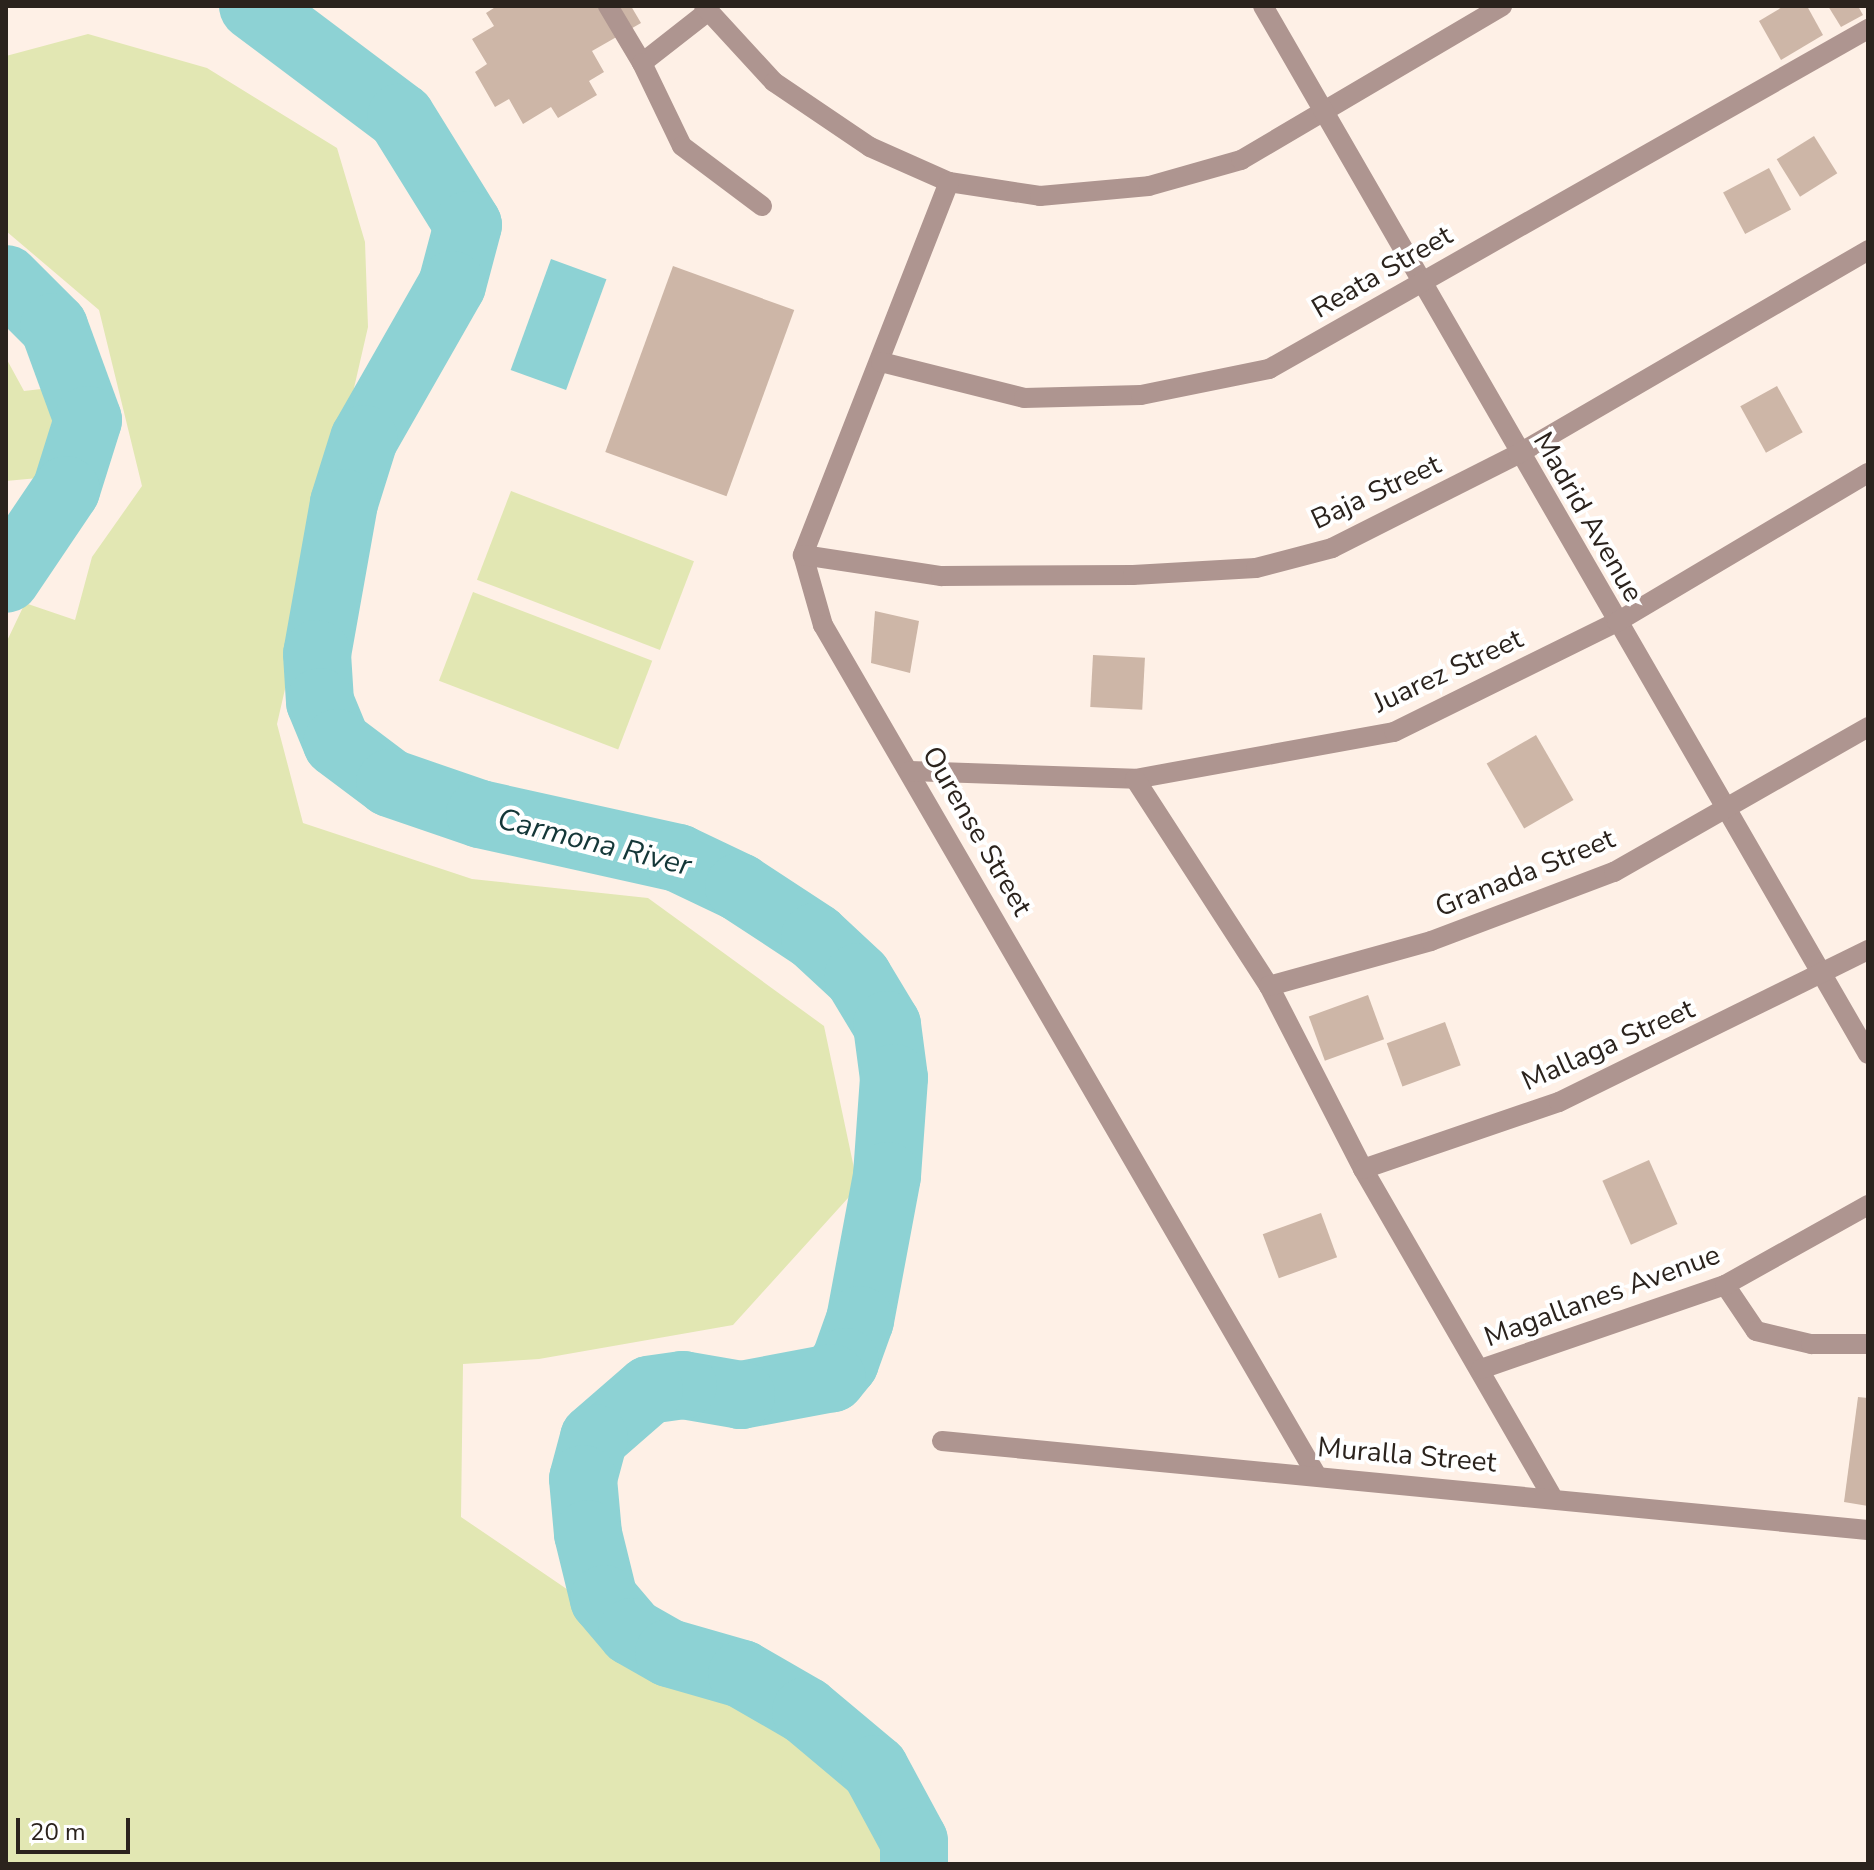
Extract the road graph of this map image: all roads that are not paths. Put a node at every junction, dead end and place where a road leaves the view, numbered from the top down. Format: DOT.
graph roads {
  1 [pos="608,6"];
  2 [pos="1263,6"];
  3 [pos="1502,6"];
  4 [pos="706,9"];
  5 [pos="1868,29"];
  6 [pos="642,63"];
  7 [pos="1326,111"];
  8 [pos="949,182"];
  9 [pos="762,206"];
  10 [pos="1868,250"];
  11 [pos="1422,282"];
  12 [pos="881,362"];
  13 [pos="1518,454"];
  14 [pos="1868,473"];
  15 [pos="803,555"];
  16 [pos="1617,622"];
  17 [pos="1868,727"];
  18 [pos="910,771"];
  19 [pos="1135,779"];
  20 [pos="1729,804"];
  21 [pos="1868,950"];
  22 [pos="1824,975"];
  23 [pos="1269,986"];
  24 [pos="1868,1054"];
  25 [pos="1363,1169"];
  26 [pos="1868,1205"];
  27 [pos="1725,1285"];
  28 [pos="1868,1344"];
  29 [pos="1481,1369"];
  30 [pos="942,1441"];
  31 [pos="1317,1476"];
  32 [pos="1551,1495"];
  33 [pos="1868,1530"];
  1 -- 6 [label="street"];
  2 -- 7 [label="street, Madrid Avenue"];
  3 -- 7 [label="street"];
  4 -- 6 [label="street"];
  4 -- 8 [label="street"];
  5 -- 11 [label="street, Reata Street"];
  6 -- 9 [label="street"];
  7 -- 8 [label="street"];
  7 -- 11 [label="street, Madrid Avenue"];
  8 -- 12 [label="street"];
  10 -- 13 [label="street, Baja Street"];
  11 -- 12 [label="street, Reata Street"];
  11 -- 13 [label="street, Madrid Avenue"];
  12 -- 15 [label="street"];
  13 -- 15 [label="street, Baja Street"];
  13 -- 16 [label="street, Madrid Avenue"];
  14 -- 16 [label="street, Juarez Street"];
  15 -- 18 [label="street, Ourense Street"];
  16 -- 19 [label="street, Juarez Street"];
  16 -- 20 [label="street, Madrid Avenue"];
  17 -- 20 [label="street, Granada Street"];
  18 -- 19 [label="street, Juarez Street"];
  18 -- 31 [label="street, Ourense Street"];
  19 -- 23 [label="street"];
  20 -- 22 [label="street, Madrid Avenue"];
  20 -- 23 [label="street, Granada Street"];
  21 -- 22 [label="street, Mallaga Street"];
  22 -- 24 [label="street, Madrid Avenue"];
  22 -- 25 [label="street, Mallaga Street"];
  23 -- 25 [label="street"];
  25 -- 29 [label="street"];
  26 -- 27 [label="street, Magallanes Avenue"];
  27 -- 28 [label="street"];
  27 -- 29 [label="street, Magallanes Avenue"];
  29 -- 32 [label="street"];
  30 -- 31 [label="street, Muralla Street"];
  31 -- 32 [label="street, Muralla Street"];
  32 -- 33 [label="street, Muralla Street"];
}
